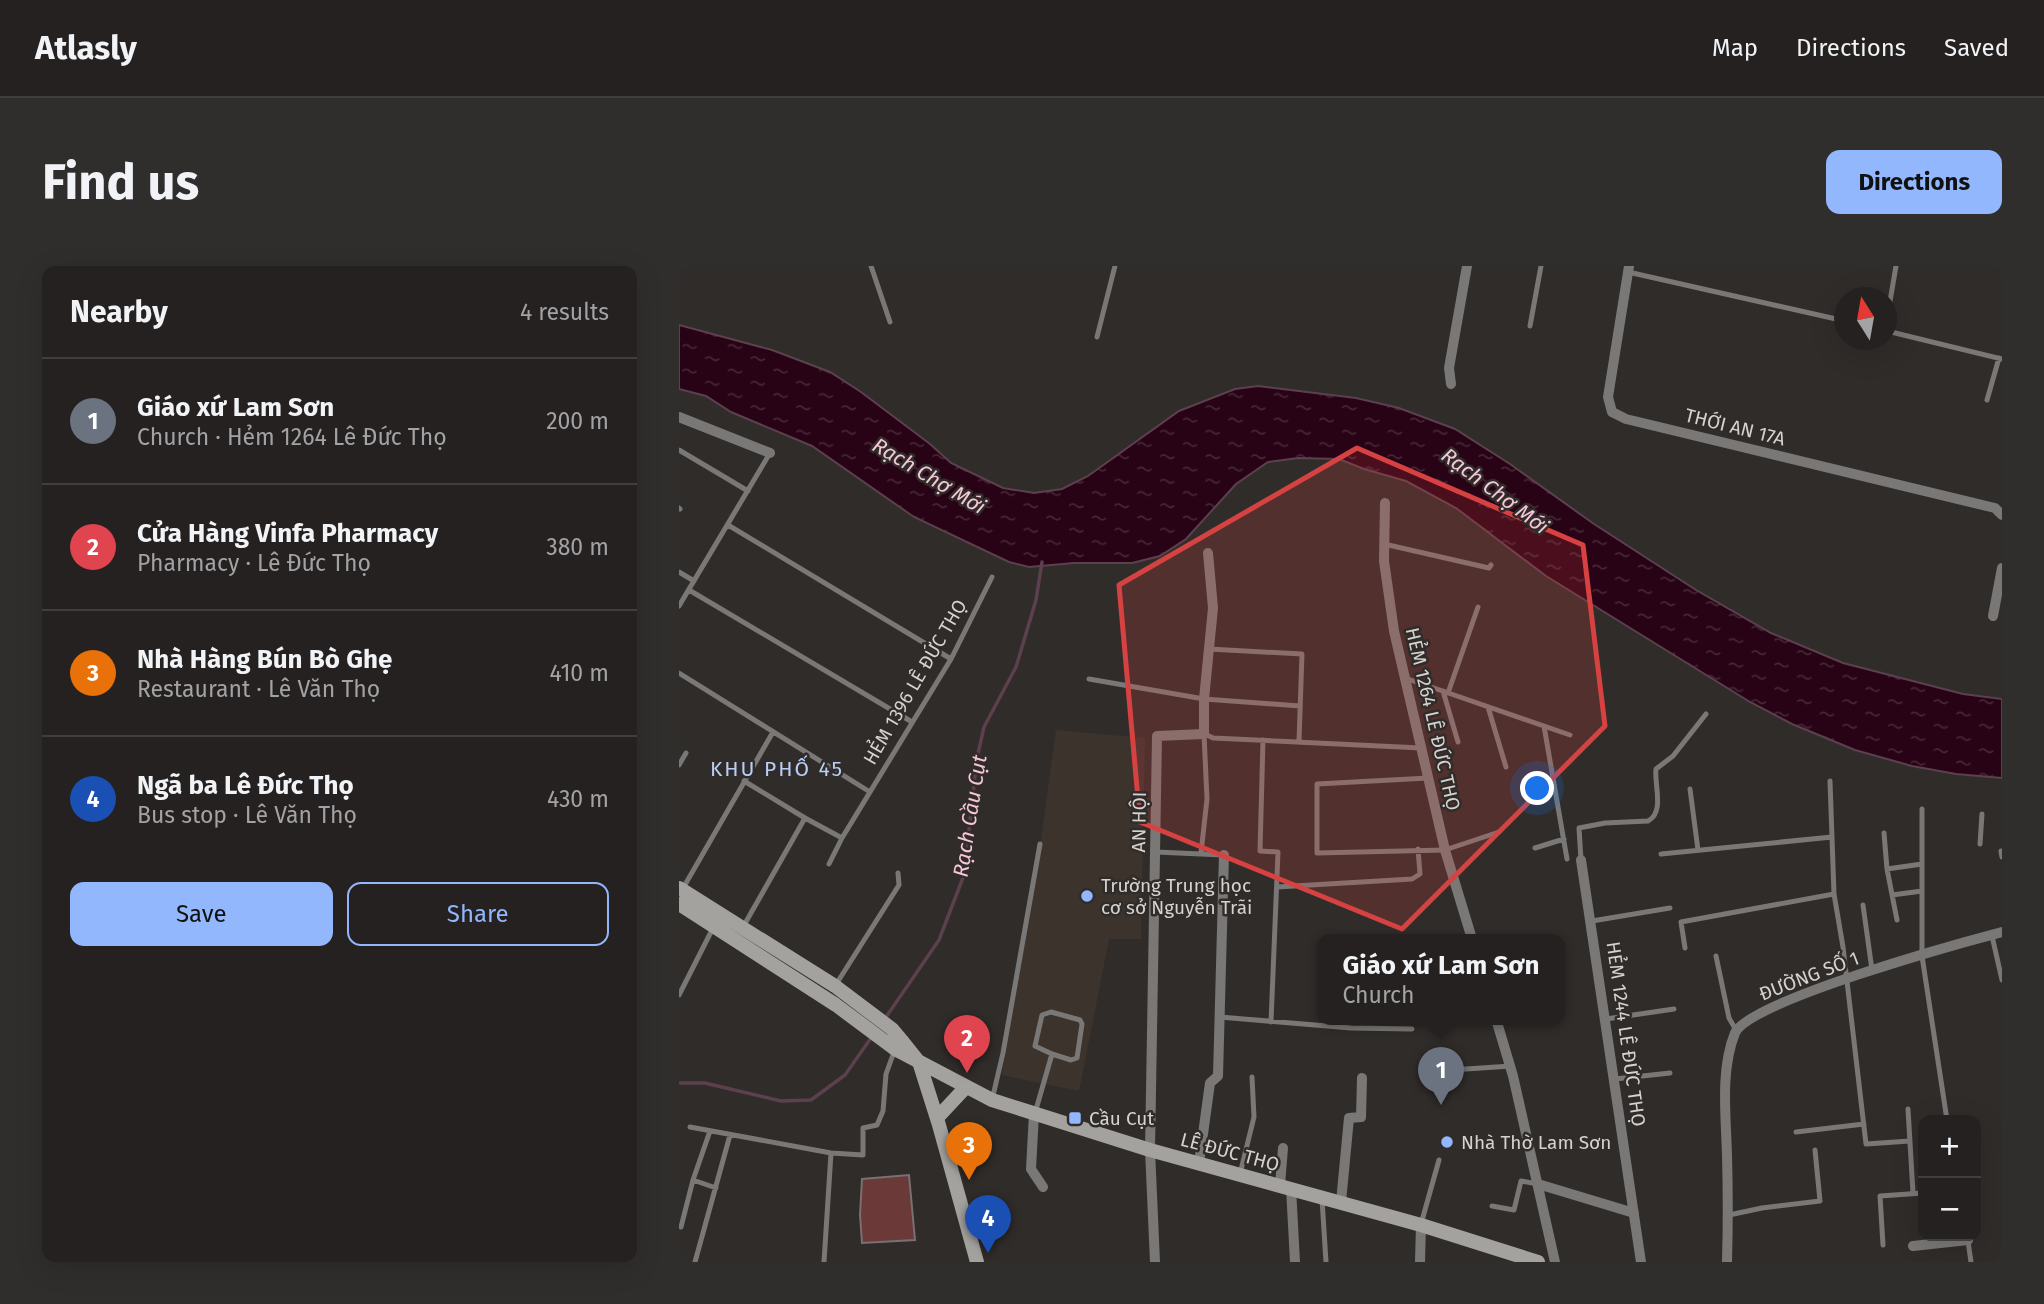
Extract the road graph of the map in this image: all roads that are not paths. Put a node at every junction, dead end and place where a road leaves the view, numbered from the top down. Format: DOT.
graph roads {
  1 [pos="871,266"];
  2 [pos="1115,266"];
  3 [pos="1467,266"];
  4 [pos="1541,266"];
  5 [pos="1896,266"];
  6 [pos="1629,269"];
  7 [pos="1892,287"];
  8 [pos="1834,318"];
  9 [pos="890,322"];
  10 [pos="1530,326"];
  11 [pos="1897,333"];
  12 [pos="1097,337"];
  13 [pos="2000,359"];
  14 [pos="1451,384"];
  15 [pos="1987,400"];
  16 [pos="679,417"];
  17 [pos="679,450"];
  18 [pos="771,453"];
  19 [pos="748,492"];
  20 [pos="1385,503"];
  21 [pos="1998,511"];
  22 [pos="728,525"];
  23 [pos="1384,544"];
  24 [pos="1207,554"];
  25 [pos="1491,565"];
  26 [pos="2002,568"];
  27 [pos="679,572"];
  28 [pos="992,577"];
  29 [pos="694,581"];
  30 [pos="689,590"];
  31 [pos="679,606"];
  32 [pos="1478,607"];
  33 [pos="1993,616"];
  34 [pos="1209,649"];
  35 [pos="951,659"];
  36 [pos="679,673"];
  37 [pos="1405,678"];
  38 [pos="1089,679"];
  39 [pos="1446,692"];
  40 [pos="1204,699"];
  41 [pos="1300,706"];
  42 [pos="1489,707"];
  43 [pos="1706,714"];
  44 [pos="912,722"];
  45 [pos="1544,726"];
  46 [pos="773,732"];
  47 [pos="1204,734"];
  48 [pos="1570,735"];
  49 [pos="1263,740"];
  50 [pos="1299,741"];
  51 [pos="1458,742"];
  52 [pos="1421,748"];
  53 [pos="686,753"];
  54 [pos="679,765"];
  55 [pos="1506,767"];
  56 [pos="1428,778"];
  57 [pos="744,781"];
  58 [pos="1831,781"];
  59 [pos="1690,789"];
  60 [pos="870,792"];
  61 [pos="1922,809"];
  62 [pos="1982,814"];
  63 [pos="805,818"];
  64 [pos="1499,832"];
  65 [pos="1884,833"];
  66 [pos="842,838"];
  67 [pos="1832,838"];
  68 [pos="1563,839"];
  69 [pos="1040,844"];
  70 [pos="1980,844"];
  71 [pos="1535,848"];
  72 [pos="1417,849"];
  73 [pos="1445,850"];
  74 [pos="1697,850"];
  75 [pos="1156,852"];
  76 [pos="1201,853"];
  77 [pos="1661,854"];
  78 [pos="1224,855"];
  79 [pos="1567,859"];
  80 [pos="1581,860"];
  81 [pos="829,864"];
  82 [pos="1922,864"];
  83 [pos="1887,869"];
  84 [pos="898,873"];
  85 [pos="1277,887"];
  86 [pos="1922,891"];
  87 [pos="680,894"];
  88 [pos="1834,894"];
  89 [pos="1892,895"];
  90 [pos="1863,905"];
  91 [pos="1670,908"];
  92 [pos="1592,920"];
  93 [pos="1897,920"];
  94 [pos="715,925"];
  95 [pos="743,927"];
  96 [pos="1997,933"];
  97 [pos="1470,934"];
  98 [pos="1685,948"];
  99 [pos="1716,956"];
  100 [pos="1922,956"];
  101 [pos="1872,971"];
  102 [pos="1847,979"];
  103 [pos="2002,981"];
  104 [pos="681,986"];
  105 [pos="679,995"];
  106 [pos="839,995"];
  107 [pos="1674,1009"];
  108 [pos="1220,1017"];
  109 [pos="1606,1020"];
  110 [pos="1271,1022"];
  111 [pos="1317,1024"];
  112 [pos="1331,1025"];
  113 [pos="1498,1025"];
  114 [pos="1412,1029"];
  115 [pos="1736,1030"];
  116 [pos="886,1034"];
  117 [pos="895,1049"];
  118 [pos="1052,1054"];
  119 [pos="919,1062"];
  120 [pos="1511,1066"];
  121 [pos="1421,1072"];
  122 [pos="1670,1073"];
  123 [pos="940,1074"];
  124 [pos="1252,1077"];
  125 [pos="1362,1078"];
  126 [pos="1615,1079"];
  127 [pos="965,1087"];
  128 [pos="992,1100"];
  129 [pos="1908,1109"];
  130 [pos="1034,1113"];
  131 [pos="1946,1115"];
  132 [pos="937,1118"];
  133 [pos="1864,1124"];
  134 [pos="690,1128"];
  135 [pos="710,1131"];
  136 [pos="1796,1132"];
  137 [pos="730,1135"];
  138 [pos="1910,1141"];
  139 [pos="1283,1148"];
  140 [pos="1150,1150"];
  141 [pos="1815,1150"];
  142 [pos="831,1153"];
  143 [pos="1439,1160"];
  144 [pos="1199,1163"];
  145 [pos="1240,1174"];
  146 [pos="693,1180"];
  147 [pos="1538,1185"];
  148 [pos="1043,1187"];
  149 [pos="1285,1187"];
  150 [pos="716,1188"];
  151 [pos="1913,1194"];
  152 [pos="1918,1194"];
  153 [pos="1322,1197"];
  154 [pos="1341,1202"];
  155 [pos="1492,1206"];
  156 [pos="1634,1213"];
  157 [pos="1729,1215"];
  158 [pos="1421,1225"];
  159 [pos="681,1227"];
  160 [pos="1947,1241"];
  161 [pos="1968,1241"];
  162 [pos="1883,1245"];
  163 [pos="1913,1246"];
  164 [pos="695,1262"];
  165 [pos="824,1262"];
  166 [pos="977,1262"];
  167 [pos="1156,1262"];
  168 [pos="1295,1262"];
  169 [pos="1326,1262"];
  170 [pos="1420,1262"];
  171 [pos="1538,1262"];
  172 [pos="1555,1262"];
  173 [pos="1641,1262"];
  174 [pos="1727,1262"];
  175 [pos="1971,1262"];
  1 -- 9 [label="lane"];
  2 -- 12 [label="lane"];
  3 -- 14 [label="street"];
  4 -- 10 [label="lane"];
  5 -- 7 [label="lane"];
  6 -- 8 [label="lane"];
  6 -- 21 [label="street, THỚI AN 17A"];
  11 -- 13 [label="lane"];
  13 -- 15 [label="lane"];
  16 -- 18 [label="street"];
  17 -- 19 [label="lane"];
  18 -- 19 [label="lane"];
  19 -- 22 [label="lane"];
  20 -- 23 [label="street, HẺM 1264 LÊ ĐỨC THỌ"];
  22 -- 29 [label="lane"];
  22 -- 35 [label="lane"];
  23 -- 25 [label="lane"];
  23 -- 37 [label="street, HẺM 1264 LÊ ĐỨC THỌ"];
  24 -- 34 [label="street"];
  26 -- 33 [label="street"];
  27 -- 29 [label="lane"];
  28 -- 35 [label="lane, HẺM 1396 LÊ ĐỨC THỌ"];
  29 -- 30 [label="lane"];
  30 -- 31 [label="lane"];
  30 -- 44 [label="lane"];
  32 -- 39 [label="lane"];
  34 -- 40 [label="street"];
  34 -- 41 [label="lane"];
  35 -- 44 [label="lane, HẺM 1396 LÊ ĐỨC THỌ"];
  36 -- 46 [label="lane"];
  37 -- 39 [label="lane"];
  37 -- 52 [label="street, HẺM 1264 LÊ ĐỨC THỌ"];
  38 -- 40 [label="lane"];
  39 -- 42 [label="lane"];
  39 -- 51 [label="lane"];
  40 -- 41 [label="lane"];
  40 -- 47 [label="street"];
  41 -- 50 [label="lane"];
  42 -- 45 [label="lane"];
  42 -- 55 [label="lane"];
  43 -- 80 [label="lane"];
  44 -- 60 [label="lane, HẺM 1396 LÊ ĐỨC THỌ"];
  45 -- 48 [label="lane"];
  45 -- 68 [label="lane"];
  46 -- 57 [label="lane"];
  46 -- 60 [label="lane"];
  47 -- 49 [label="lane"];
  47 -- 75 [label="street, AN HỘI"];
  47 -- 76 [label="lane"];
  49 -- 50 [label="lane"];
  49 -- 85 [label="lane"];
  50 -- 52 [label="lane"];
  52 -- 56 [label="street, HẺM 1264 LÊ ĐỨC THỌ"];
  53 -- 54 [label="lane"];
  56 -- 72 [label="lane"];
  56 -- 73 [label="street, HẺM 1264 LÊ ĐỨC THỌ"];
  57 -- 63 [label="lane"];
  57 -- 87 [label="lane"];
  58 -- 67 [label="lane"];
  59 -- 74 [label="lane"];
  60 -- 66 [label="lane, HẺM 1396 LÊ ĐỨC THỌ"];
  61 -- 82 [label="lane"];
  62 -- 70 [label="lane"];
  63 -- 66 [label="lane"];
  63 -- 95 [label="lane"];
  64 -- 73 [label="lane"];
  65 -- 83 [label="lane"];
  66 -- 81 [label="lane, HẺM 1396 LÊ ĐỨC THỌ"];
  67 -- 74 [label="lane"];
  67 -- 88 [label="lane"];
  68 -- 71 [label="lane"];
  68 -- 79 [label="lane"];
  69 -- 128 [label="lane"];
  72 -- 73 [label="lane"];
  72 -- 85 [label="lane"];
  73 -- 97 [label="street, HẺM 1264 LÊ ĐỨC THỌ"];
  74 -- 77 [label="lane"];
  75 -- 76 [label="lane"];
  75 -- 140 [label="street, AN HỘI"];
  76 -- 78 [label="lane"];
  78 -- 108 [label="street"];
  80 -- 92 [label="street, HẺM 1244 LÊ ĐỨC THỌ"];
  82 -- 83 [label="lane"];
  82 -- 86 [label="lane"];
  83 -- 89 [label="lane"];
  84 -- 106 [label="lane"];
  85 -- 110 [label="lane"];
  86 -- 89 [label="lane"];
  86 -- 100 [label="lane"];
  87 -- 94 [label="main road"];
  87 -- 95 [label="main road"];
  88 -- 98 [label="lane"];
  88 -- 102 [label="lane"];
  89 -- 93 [label="lane"];
  90 -- 101 [label="lane"];
  91 -- 92 [label="lane"];
  92 -- 109 [label="street, HẺM 1244 LÊ ĐỨC THỌ"];
  94 -- 104 [label="lane"];
  94 -- 106 [label="main road"];
  95 -- 106 [label="main road"];
  96 -- 100 [label="street, ĐƯỜNG SỐ 1"];
  96 -- 103 [label="lane"];
  99 -- 115 [label="lane"];
  100 -- 101 [label="street, ĐƯỜNG SỐ 1"];
  100 -- 131 [label="lane"];
  101 -- 102 [label="street, ĐƯỜNG SỐ 1"];
  102 -- 115 [label="street, ĐƯỜNG SỐ 1"];
  102 -- 133 [label="lane"];
  104 -- 105 [label="lane"];
  106 -- 116 [label="main road"];
  107 -- 109 [label="lane"];
  108 -- 110 [label="lane"];
  108 -- 144 [label="street"];
  109 -- 126 [label="street, HẺM 1244 LÊ ĐỨC THỌ"];
  110 -- 111 [label="lane"];
  112 -- 114 [label="lane"];
  113 -- 120 [label="street"];
  115 -- 157 [label="street"];
  116 -- 117 [label="main road, LÊ ĐỨC THỌ"];
  116 -- 119 [label="main road, LÊ ĐỨC THỌ"];
  117 -- 119 [label="main road, LÊ ĐỨC THỌ"];
  117 -- 142 [label="lane"];
  118 -- 118 [label="lane"];
  118 -- 130 [label="lane"];
  119 -- 123 [label="main road, LÊ ĐỨC THỌ"];
  119 -- 132 [label="main road"];
  120 -- 121 [label="lane"];
  120 -- 147 [label="street"];
  122 -- 126 [label="lane"];
  123 -- 127 [label="main road, LÊ ĐỨC THỌ"];
  123 -- 132 [label="main road"];
  124 -- 145 [label="lane"];
  125 -- 154 [label="street"];
  126 -- 156 [label="street, HẺM 1244 LÊ ĐỨC THỌ"];
  127 -- 128 [label="main road, LÊ ĐỨC THỌ"];
  127 -- 132 [label="main road"];
  128 -- 130 [label="main road, LÊ ĐỨC THỌ"];
  129 -- 138 [label="lane"];
  130 -- 140 [label="main road, LÊ ĐỨC THỌ"];
  130 -- 148 [label="street"];
  132 -- 166 [label="main road"];
  133 -- 136 [label="lane"];
  133 -- 138 [label="lane"];
  134 -- 135 [label="lane"];
  135 -- 137 [label="lane"];
  135 -- 146 [label="lane"];
  137 -- 142 [label="lane"];
  137 -- 150 [label="lane"];
  138 -- 151 [label="lane"];
  139 -- 149 [label="street"];
  140 -- 144 [label="main road, LÊ ĐỨC THỌ"];
  140 -- 167 [label="street, AN HỘI"];
  141 -- 157 [label="lane"];
  142 -- 165 [label="lane"];
  143 -- 158 [label="lane"];
  144 -- 145 [label="main road, LÊ ĐỨC THỌ"];
  145 -- 149 [label="main road, LÊ ĐỨC THỌ"];
  146 -- 150 [label="lane"];
  146 -- 159 [label="lane"];
  147 -- 155 [label="lane"];
  147 -- 156 [label="street"];
  147 -- 172 [label="street"];
  149 -- 153 [label="main road, LÊ ĐỨC THỌ"];
  149 -- 168 [label="street"];
  150 -- 164 [label="lane"];
  151 -- 152 [label="lane"];
  151 -- 162 [label="lane"];
  153 -- 154 [label="main road, LÊ ĐỨC THỌ"];
  153 -- 169 [label="lane"];
  154 -- 158 [label="main road, LÊ ĐỨC THỌ"];
  156 -- 173 [label="street, HẺM 1244 LÊ ĐỨC THỌ"];
  157 -- 174 [label="street"];
  158 -- 170 [label="street"];
  158 -- 171 [label="main road, LÊ ĐỨC THỌ"];
  160 -- 163 [label="street"];
  161 -- 175 [label="lane"];
}
